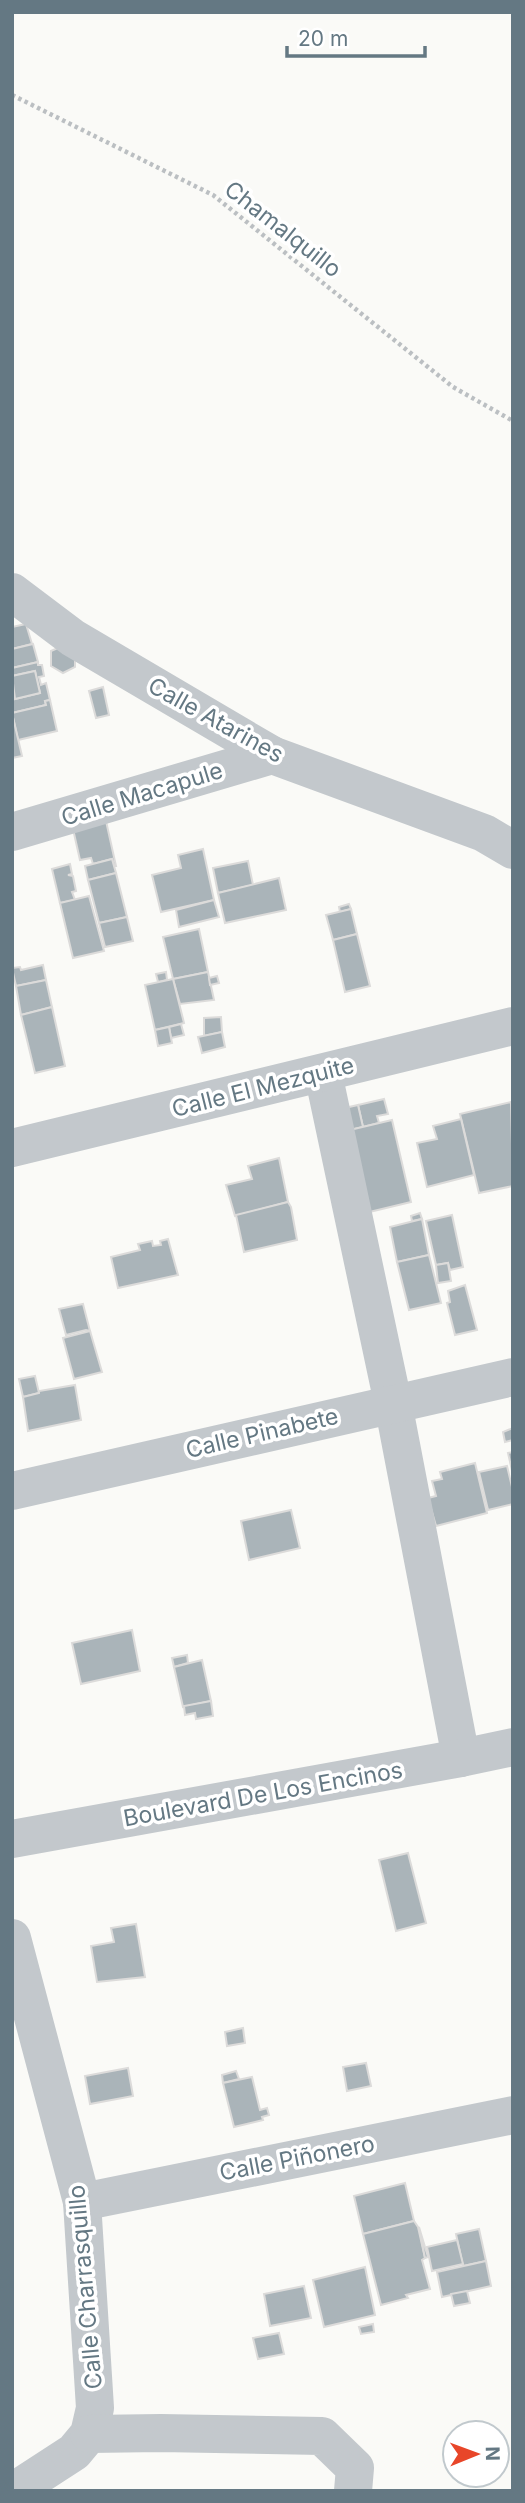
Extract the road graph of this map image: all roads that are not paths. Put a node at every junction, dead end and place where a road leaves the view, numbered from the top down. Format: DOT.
graph roads {
  1 [pos="12,592"];
  2 [pos="272,755"];
  3 [pos="12,832"];
  4 [pos="513,850"];
  5 [pos="513,1026"];
  6 [pos="323,1073"];
  7 [pos="12,1148"];
  8 [pos="513,1377"];
  9 [pos="393,1403"];
  10 [pos="12,1491"];
  11 [pos="513,1747"];
  12 [pos="461,1758"];
  13 [pos="12,1839"];
  14 [pos="12,1938"];
  15 [pos="513,2115"];
  16 [pos="82,2202"];
  17 [pos="89,2434"];
  18 [pos="14,2491"];
  19 [pos="353,2491"];
  1 -- 2 [label="street, Calle Atarines"];
  2 -- 3 [label="street, Calle Macapule"];
  2 -- 4 [label="street, Calle Atarines"];
  5 -- 6 [label="street, Calle El Mezquite"];
  6 -- 7 [label="street, Calle El Mezquite"];
  6 -- 9 [label="street"];
  8 -- 9 [label="street, Calle Pinabete"];
  9 -- 10 [label="street, Calle Pinabete"];
  9 -- 12 [label="street"];
  11 -- 12 [label="street, Boulevard De Los Encinos"];
  12 -- 13 [label="street, Boulevard De Los Encinos"];
  14 -- 16 [label="street, Calle Charrasquillo"];
  15 -- 16 [label="street, Calle Piñonero"];
  16 -- 17 [label="street, Calle Charrasquillo"];
  17 -- 18 [label="street"];
  17 -- 19 [label="street"];
}
